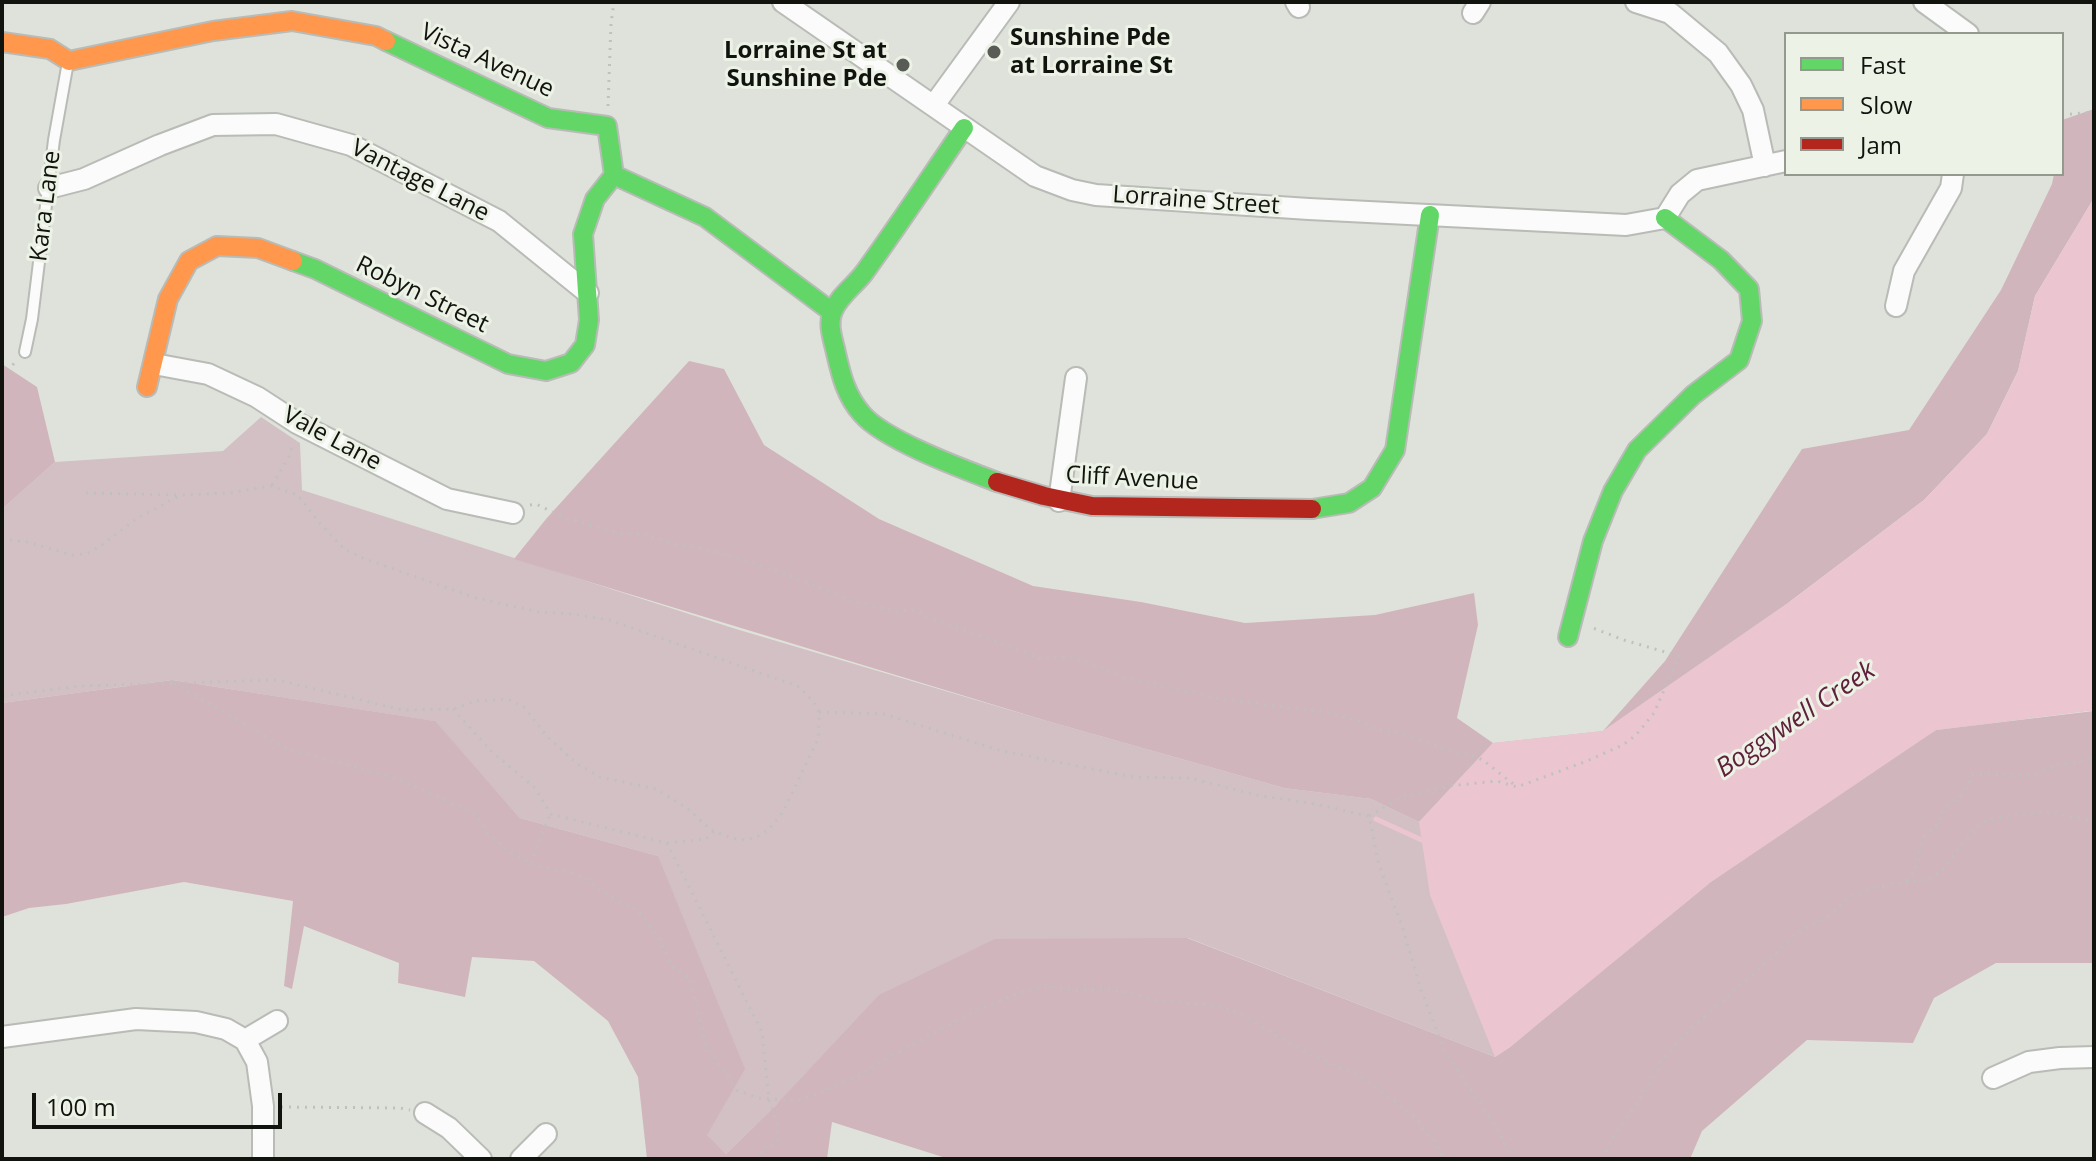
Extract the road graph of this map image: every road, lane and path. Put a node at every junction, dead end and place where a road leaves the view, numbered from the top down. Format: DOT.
graph roads {
  1 [pos="614,2"];
  2 [pos="783,2"];
  3 [pos="1009,2"];
  4 [pos="1636,2"];
  5 [pos="1924,2"];
  6 [pos="1965,32"];
  7 [pos="2,42"];
  8 [pos="69,61"];
  9 [pos="934,105"];
  10 [pos="2094,112"];
  11 [pos="2064,115"];
  12 [pos="607,126"];
  13 [pos="964,128"];
  14 [pos="1784,161"];
  15 [pos="1765,166"];
  16 [pos="614,175"];
  17 [pos="1953,176"];
  18 [pos="49,188"];
  19 [pos="1430,215"];
  20 [pos="1665,218"];
  21 [pos="588,293"];
  22 [pos="1896,306"];
  23 [pos="832,312"];
  24 [pos="25,352"];
  25 [pos="154,364"];
  26 [pos="2,377"];
  27 [pos="1076,378"];
  28 [pos="147,387"];
  29 [pos="297,423"];
  30 [pos="271,486"];
  31 [pos="86,493"];
  32 [pos="181,495"];
  33 [pos="1059,501"];
  34 [pos="513,513"];
  35 [pos="2,539"];
  36 [pos="1575,612"];
  37 [pos="1568,637"];
  38 [pos="174,683"];
  39 [pos="2,696"];
  40 [pos="453,709"];
  41 [pos="819,712"];
  42 [pos="2094,756"];
  43 [pos="1517,787"];
  44 [pos="551,814"];
  45 [pos="1369,816"];
  46 [pos="2094,821"];
  47 [pos="714,831"];
  48 [pos="667,843"];
  49 [pos="530,863"];
  50 [pos="1907,881"];
  51 [pos="277,1021"];
  52 [pos="2,1037"];
  53 [pos="245,1040"];
  54 [pos="2094,1057"];
  55 [pos="1993,1078"];
  56 [pos="769,1100"];
  57 [pos="263,1106"];
  58 [pos="425,1113"];
  59 [pos="546,1134"];
  60 [pos="263,1159"];
  61 [pos="481,1159"];
  62 [pos="521,1159"];
  63 [pos="761,1159"];
  64 [pos="1444,1159"];
  65 [pos="1513,1159"];
  66 [pos="1602,1159"];
  1 -- 12 [label="path"];
  2 -- 9 [label="street, Lorraine Street"];
  3 -- 9 [label="street"];
  4 -- 15 [label="street"];
  5 -- 6 [label="street"];
  7 -- 8 [label="street"];
  8 -- 12 [label="street, Vista Avenue"];
  8 -- 18 [label="lane, Kara Lane"];
  9 -- 13 [label="street, Lorraine Street"];
  10 -- 11 [label="path"];
  12 -- 16 [label="street"];
  13 -- 19 [label="street, Lorraine Street"];
  13 -- 23 [label="street"];
  14 -- 15 [label="street"];
  15 -- 20 [label="street"];
  16 -- 21 [label="street, Robyn Street"];
  16 -- 23 [label="street"];
  17 -- 22 [label="street"];
  18 -- 21 [label="street, Vantage Lane"];
  18 -- 24 [label="lane, Kara Lane"];
  19 -- 20 [label="street, Lorraine Street"];
  19 -- 33 [label="street, Cliff Avenue"];
  20 -- 36 [label="street"];
  21 -- 25 [label="street, Robyn Street"];
  23 -- 33 [label="street, Cliff Avenue"];
  24 -- 26 [label="path"];
  25 -- 28 [label="street, Robyn Street"];
  25 -- 29 [label="street, Vale Lane"];
  27 -- 33 [label="street"];
  29 -- 30 [label="path"];
  29 -- 34 [label="street, Vale Lane"];
  30 -- 32 [label="path"];
  30 -- 41 [label="path"];
  31 -- 32 [label="path"];
  32 -- 35 [label="path"];
  34 -- 43 [label="path"];
  36 -- 37 [label="street"];
  36 -- 43 [label="path"];
  38 -- 39 [label="path"];
  38 -- 40 [label="path"];
  38 -- 49 [label="path"];
  40 -- 44 [label="path"];
  40 -- 47 [label="path"];
  41 -- 45 [label="path"];
  41 -- 47 [label="path"];
  42 -- 50 [label="path"];
  43 -- 45 [label="path"];
  44 -- 48 [label="path"];
  44 -- 49 [label="path"];
  45 -- 65 [label="path"];
  46 -- 50 [label="path"];
  47 -- 48 [label="path"];
  48 -- 56 [label="path"];
  49 -- 56 [label="path"];
  50 -- 66 [label="path"];
  51 -- 53 [label="street"];
  52 -- 53 [label="street"];
  53 -- 57 [label="street"];
  54 -- 55 [label="street"];
  56 -- 63 [label="path"];
  56 -- 64 [label="path"];
  57 -- 58 [label="path"];
  57 -- 60 [label="street"];
  58 -- 61 [label="street"];
  59 -- 62 [label="street"];
}
